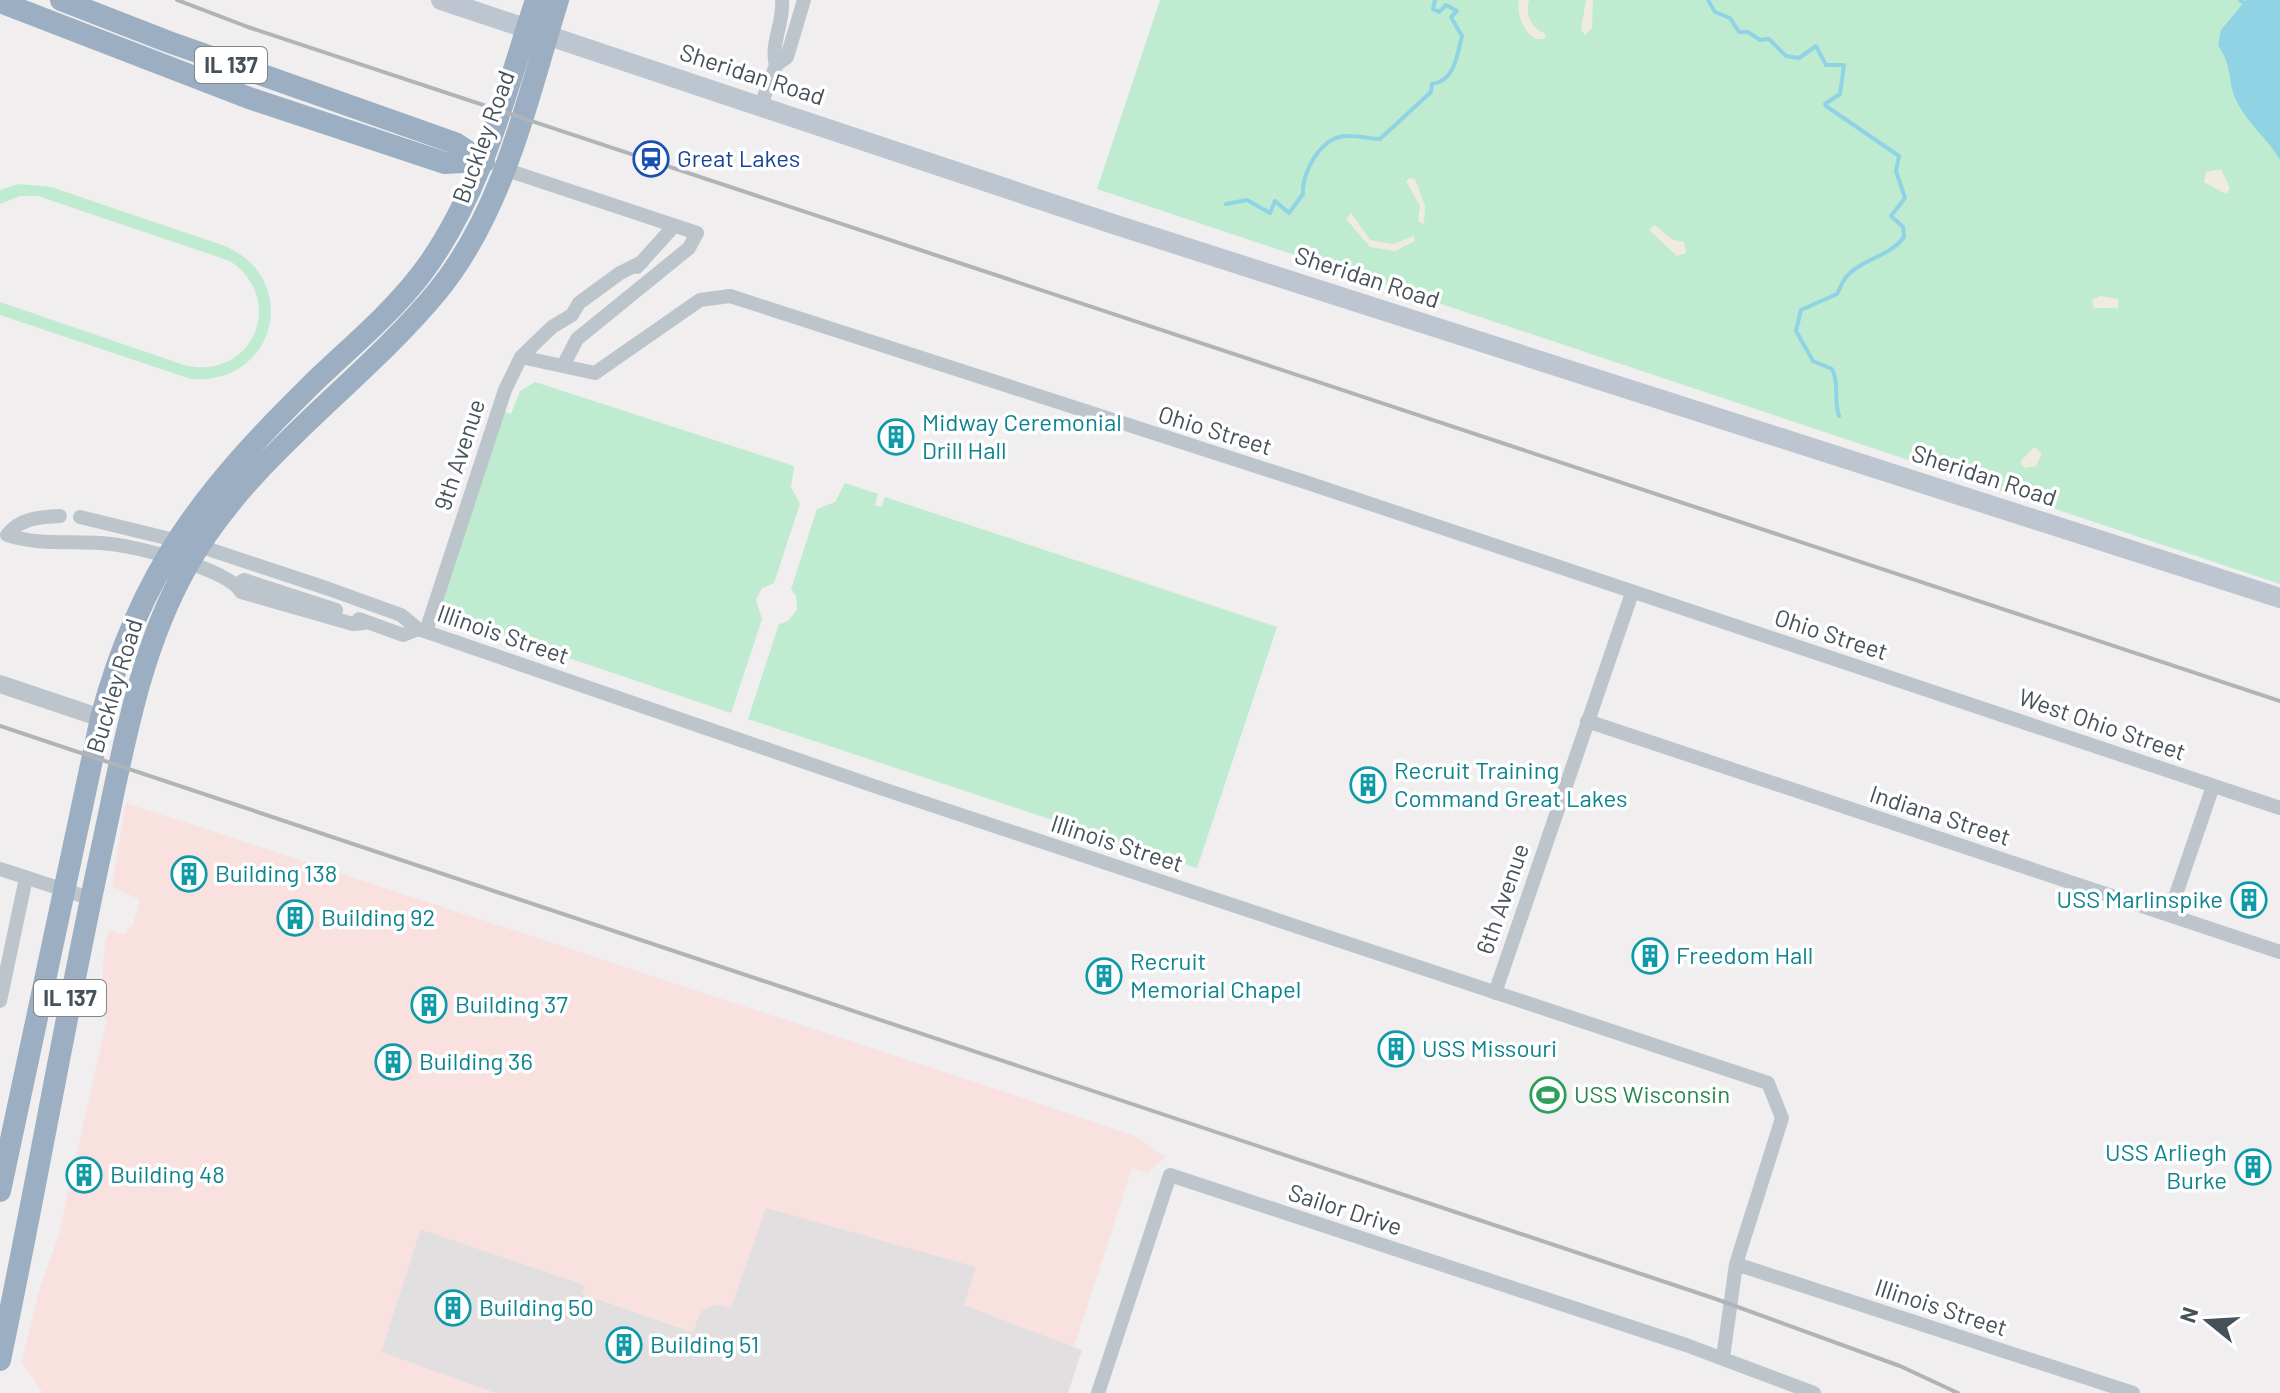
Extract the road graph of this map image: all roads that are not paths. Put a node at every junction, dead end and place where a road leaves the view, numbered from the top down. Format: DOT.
graph roads {
  1 [pos="61,0"];
  2 [pos="441,0"];
  3 [pos="536,0"];
  4 [pos="558,0"];
  5 [pos="782,0"];
  6 [pos="804,0"];
  7 [pos="0,2"];
  8 [pos="776,65"];
  9 [pos="761,105"];
  10 [pos="480,161"];
  11 [pos="504,169"];
  12 [pos="674,226"];
  13 [pos="521,357"];
  14 [pos="563,366"];
  15 [pos="60,516"];
  16 [pos="80,517"];
  17 [pos="3,536"];
  18 [pos="169,549"];
  19 [pos="194,555"];
  20 [pos="1632,593"];
  21 [pos="2280,598"];
  22 [pos="422,630"];
  23 [pos="0,684"];
  24 [pos="1910,684"];
  25 [pos="101,718"];
  26 [pos="1587,721"];
  27 [pos="2213,786"];
  28 [pos="2280,808"];
  29 [pos="0,869"];
  30 [pos="26,878"];
  31 [pos="65,890"];
  32 [pos="89,898"];
  33 [pos="2169,915"];
  34 [pos="2280,952"];
  35 [pos="1495,993"];
  36 [pos="0,1001"];
  37 [pos="0,1191"];
  38 [pos="1736,1264"];
  39 [pos="1723,1358"];
  40 [pos="0,1360"];
  41 [pos="1098,1393"];
  42 [pos="1814,1393"];
  43 [pos="2133,1393"];
  1 -- 10 [label="highway, IL 137"];
  2 -- 9 [label="main road, Sheridan Road"];
  3 -- 10 [label="highway, Buckley Road"];
  4 -- 11 [label="highway, Buckley Road"];
  5 -- 8 [label="street"];
  6 -- 8 [label="street"];
  7 -- 10 [label="highway, IL 137"];
  8 -- 9 [label="street"];
  9 -- 21 [label="main road, Sheridan Road"];
  10 -- 11 [label="highway, IL 137"];
  10 -- 18 [label="highway, Buckley Road / IL 137"];
  11 -- 12 [label="street"];
  11 -- 19 [label="highway, Buckley Road / IL 137"];
  12 -- 13 [label="street, 9th Avenue"];
  12 -- 14 [label="street"];
  13 -- 14 [label="street, Ohio Street"];
  13 -- 22 [label="street, 9th Avenue"];
  14 -- 20 [label="street, Ohio Street"];
  15 -- 17 [label="street"];
  16 -- 18 [label="street"];
  17 -- 18 [label="street"];
  18 -- 19 [label="street, Illinois Street"];
  18 -- 19 [label="street, Illinois Street"];
  18 -- 25 [label="highway, Buckley Road / IL 137"];
  19 -- 22 [label="street, Illinois Street"];
  19 -- 22 [label="street, Illinois Street"];
  19 -- 32 [label="highway, Buckley Road / IL 137"];
  20 -- 24 [label="street, Ohio Street"];
  20 -- 26 [label="street, 6th Avenue"];
  22 -- 35 [label="street, Illinois Street"];
  23 -- 25 [label="street"];
  24 -- 27 [label="street, West Ohio Street"];
  25 -- 31 [label="highway, Buckley Road / IL 137"];
  26 -- 33 [label="street, Indiana Street"];
  26 -- 35 [label="street, 6th Avenue"];
  27 -- 28 [label="street, West Ohio Street"];
  27 -- 33 [label="street"];
  29 -- 30 [label="street"];
  30 -- 31 [label="street"];
  30 -- 36 [label="street"];
  31 -- 32 [label="street"];
  31 -- 37 [label="highway, Buckley Road / IL 137"];
  32 -- 40 [label="highway, Buckley Road / IL 137"];
  33 -- 34 [label="street, Indiana Street"];
  35 -- 38 [label="street, Illinois Street"];
  38 -- 39 [label="street"];
  38 -- 43 [label="street, Illinois Street"];
  39 -- 41 [label="street, Sailor Drive"];
  39 -- 42 [label="street, Sailor Drive"];
}
